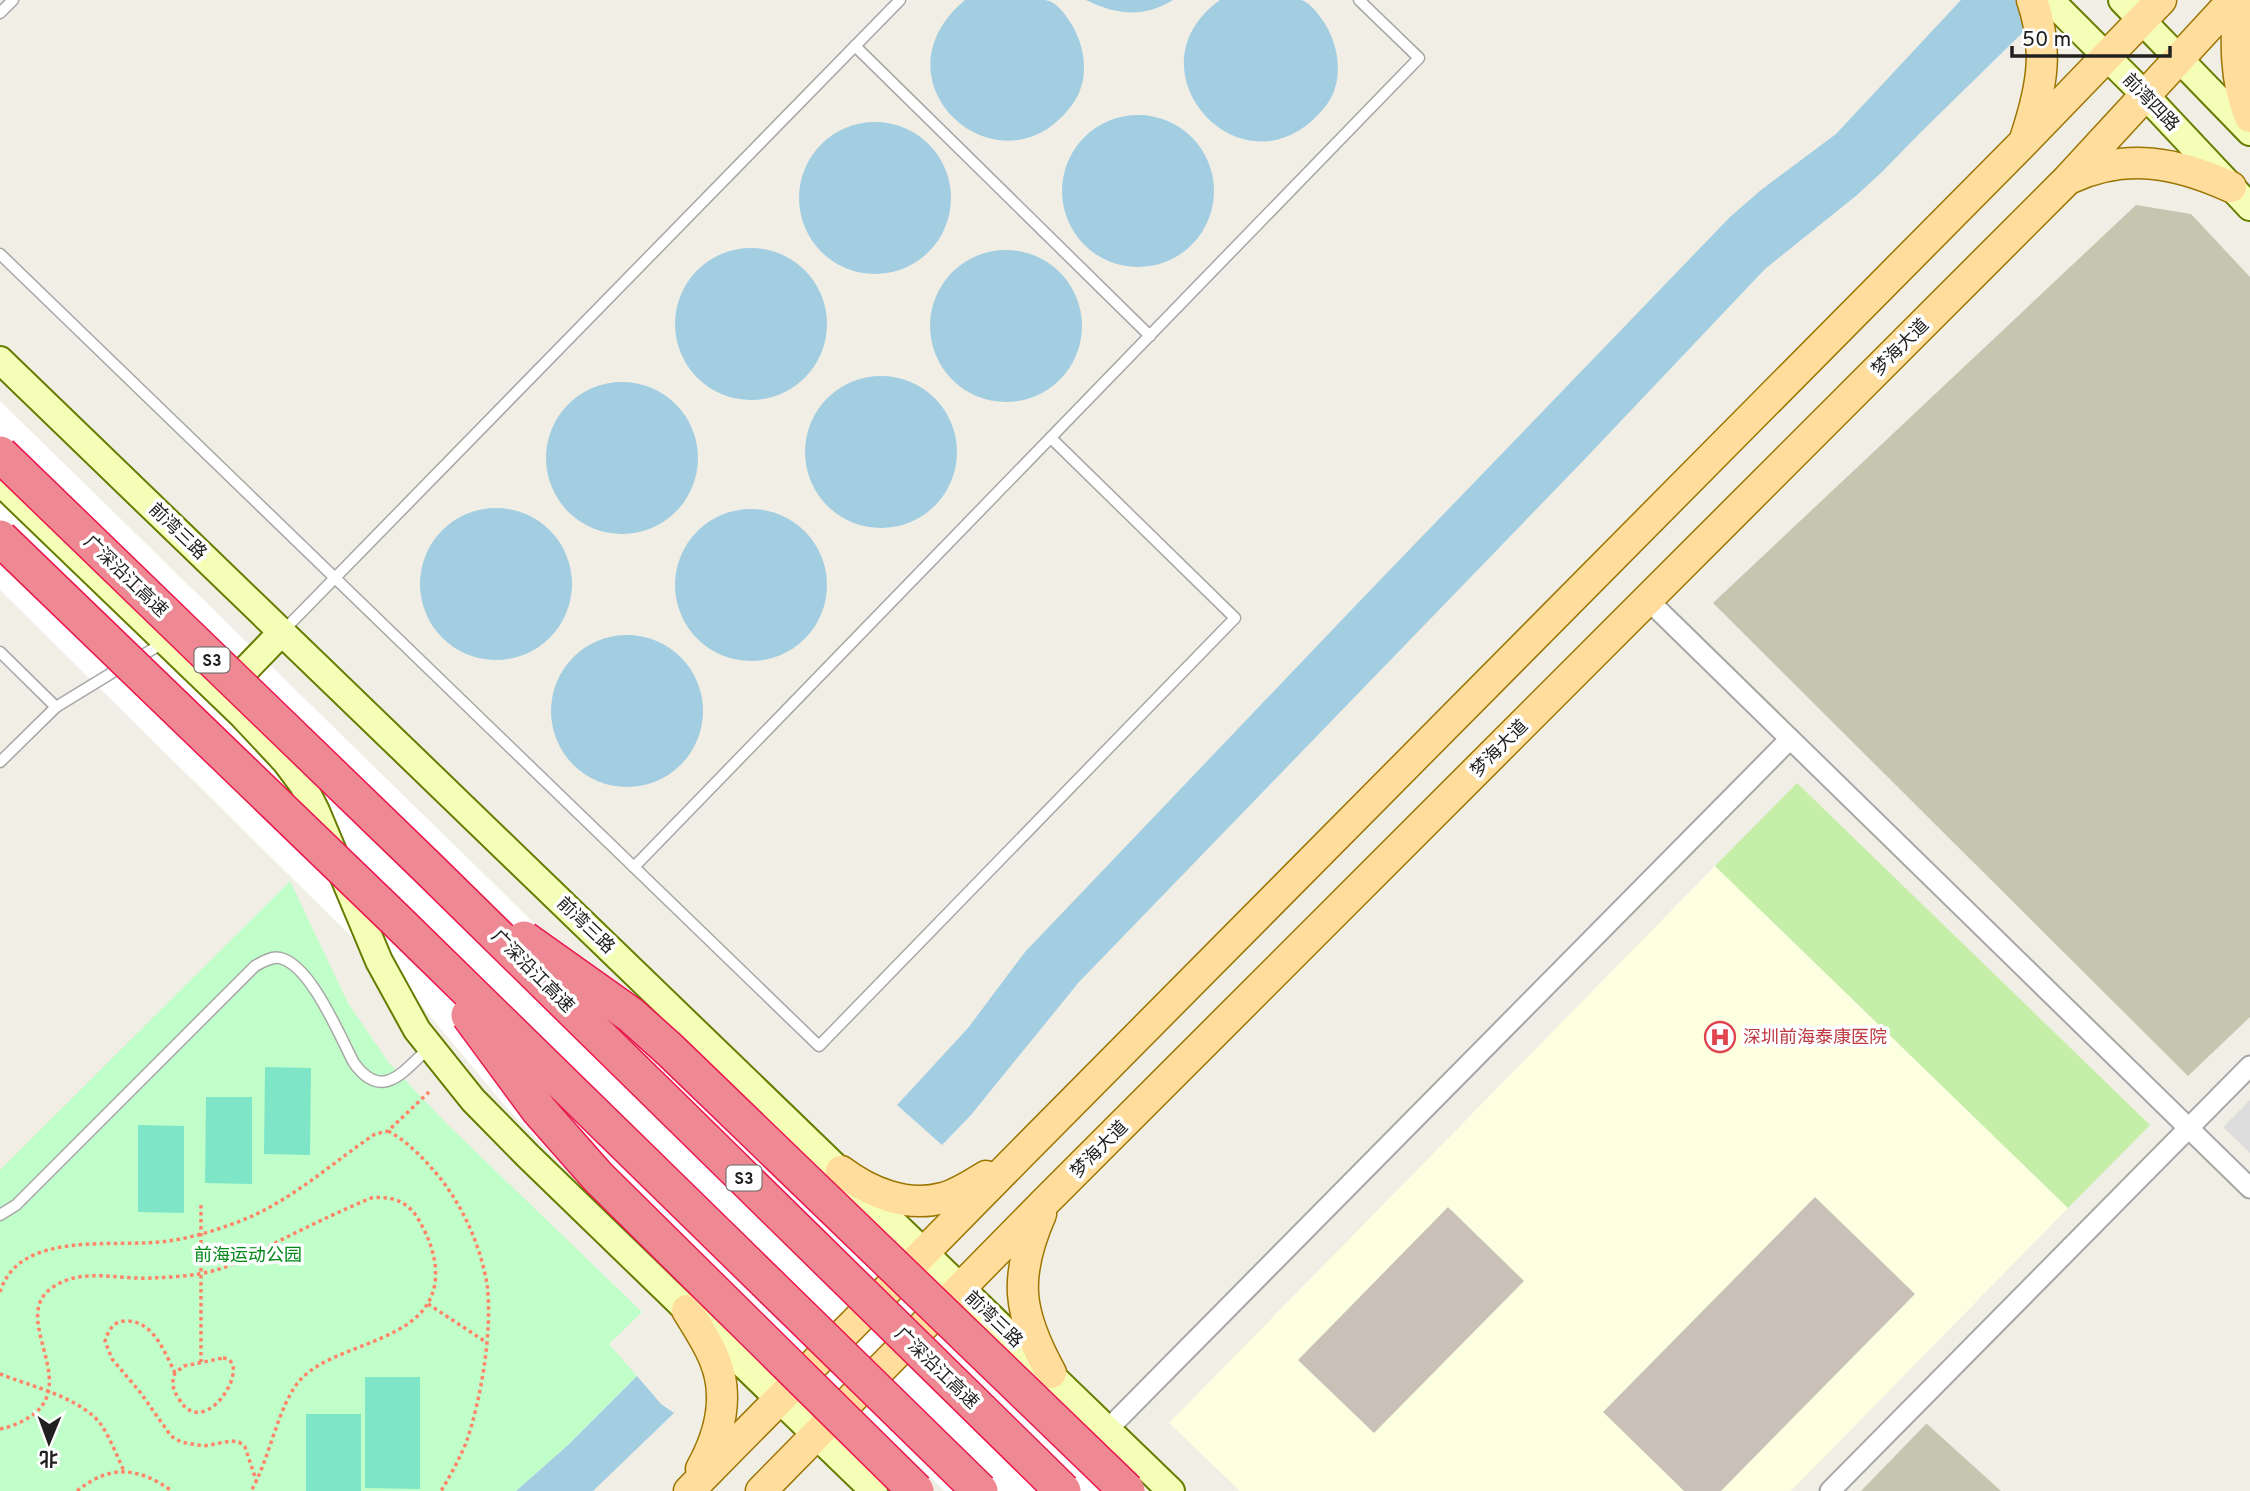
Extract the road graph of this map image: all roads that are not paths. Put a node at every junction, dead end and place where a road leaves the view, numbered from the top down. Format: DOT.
graph roads {
  1 [pos="13,0"];
  2 [pos="900,0"];
  3 [pos="1359,0"];
  4 [pos="2032,0"];
  5 [pos="2050,0"];
  6 [pos="2236,0"];
  7 [pos="2142,7"];
  8 [pos="0,13"];
  9 [pos="855,46"];
  10 [pos="2108,57"];
  11 [pos="2179,58"];
  12 [pos="2144,94"];
  13 [pos="2250,117"];
  14 [pos="2250,132"];
  15 [pos="2023,143"];
  16 [pos="2068,179"];
  17 [pos="2240,197"];
  18 [pos="0,254"];
  19 [pos="1150,336"];
  20 [pos="0,360"];
  21 [pos="1051,438"];
  22 [pos="0,454"];
  23 [pos="0,482"];
  24 [pos="0,538"];
  25 [pos="335,578"];
  26 [pos="1647,599"];
  27 [pos="282,632"];
  28 [pos="166,641"];
  29 [pos="0,652"];
  30 [pos="221,695"];
  31 [pos="56,707"];
  32 [pos="1790,739"];
  33 [pos="0,762"];
  34 [pos="425,865"];
  35 [pos="634,867"];
  36 [pos="396,920"];
  37 [pos="430,1047"];
  38 [pos="2250,1066"];
  39 [pos="2188,1128"];
  40 [pos="1017,1158"];
  41 [pos="841,1171"];
  42 [pos="2250,1188"];
  43 [pos="1046,1201"];
  44 [pos="0,1215"];
  45 [pos="925,1252"];
  46 [pos="962,1287"];
  47 [pos="687,1310"];
  48 [pos="1051,1373"];
  49 [pos="779,1398"];
  50 [pos="1108,1429"];
  51 [pos="816,1436"];
  52 [pos="689,1491"];
  53 [pos="761,1491"];
  54 [pos="874,1491"];
  55 [pos="916,1491"];
  56 [pos="980,1491"];
  57 [pos="1063,1491"];
  58 [pos="1127,1491"];
  59 [pos="1171,1491"];
  60 [pos="1830,1491"];
  1 -- 8 [label="lane"];
  2 -- 9 [label="lane"];
  3 -- 19 [label="lane"];
  4 -- 15 [label="main road"];
  5 -- 10 [label="street, 前湾四路"];
  6 -- 11 [label="main road, 梦海大道"];
  6 -- 13 [label="main road"];
  7 -- 10 [label="main road"];
  7 -- 11 [label="street"];
  9 -- 19 [label="lane"];
  9 -- 25 [label="lane"];
  10 -- 12 [label="street, 前湾四路"];
  10 -- 15 [label="main road"];
  11 -- 12 [label="main road, 梦海大道"];
  11 -- 14 [label="street"];
  12 -- 16 [label="main road, 梦海大道"];
  12 -- 17 [label="street, 前湾四路"];
  15 -- 40 [label="main road"];
  16 -- 17 [label="main road"];
  16 -- 26 [label="main road, 梦海大道"];
  18 -- 25 [label="lane"];
  19 -- 21 [label="lane"];
  20 -- 27 [label="street, 前湾三路"];
  21 -- 35 [label="lane"];
  21 -- 35 [label="lane"];
  22 -- 34 [label="highway, 广深沿江高速 / S3, bridge"];
  23 -- 28 [label="street"];
  24 -- 36 [label="highway, bridge"];
  25 -- 27 [label="lane"];
  25 -- 35 [label="lane"];
  26 -- 32 [label="street"];
  26 -- 43 [label="main road, 梦海大道"];
  27 -- 30 [label="street"];
  27 -- 41 [label="street, 前湾三路"];
  28 -- 30 [label="street"];
  28 -- 31 [label="lane"];
  29 -- 31 [label="lane"];
  30 -- 37 [label="street"];
  31 -- 33 [label="lane"];
  32 -- 39 [label="street"];
  32 -- 50 [label="street"];
  34 -- 57 [label="highway, 广深沿江高速 / S3, bridge"];
  34 -- 58 [label="highway, bridge"];
  36 -- 55 [label="highway, bridge"];
  36 -- 56 [label="highway, bridge"];
  37 -- 44 [label="lane"];
  37 -- 47 [label="street"];
  38 -- 39 [label="street"];
  39 -- 42 [label="street"];
  39 -- 60 [label="street"];
  40 -- 41 [label="main road"];
  40 -- 45 [label="main road"];
  41 -- 45 [label="street, 前湾三路"];
  43 -- 46 [label="main road, 梦海大道"];
  43 -- 48 [label="main road"];
  45 -- 46 [label="street, 前湾三路"];
  45 -- 49 [label="main road"];
  46 -- 48 [label="street, 前湾三路"];
  46 -- 51 [label="main road, 梦海大道"];
  47 -- 49 [label="street"];
  47 -- 52 [label="main road"];
  48 -- 50 [label="street, 前湾三路"];
  49 -- 51 [label="street"];
  49 -- 52 [label="main road"];
  50 -- 59 [label="street, 前湾三路"];
  51 -- 53 [label="main road, 梦海大道"];
  51 -- 54 [label="street"];
}
